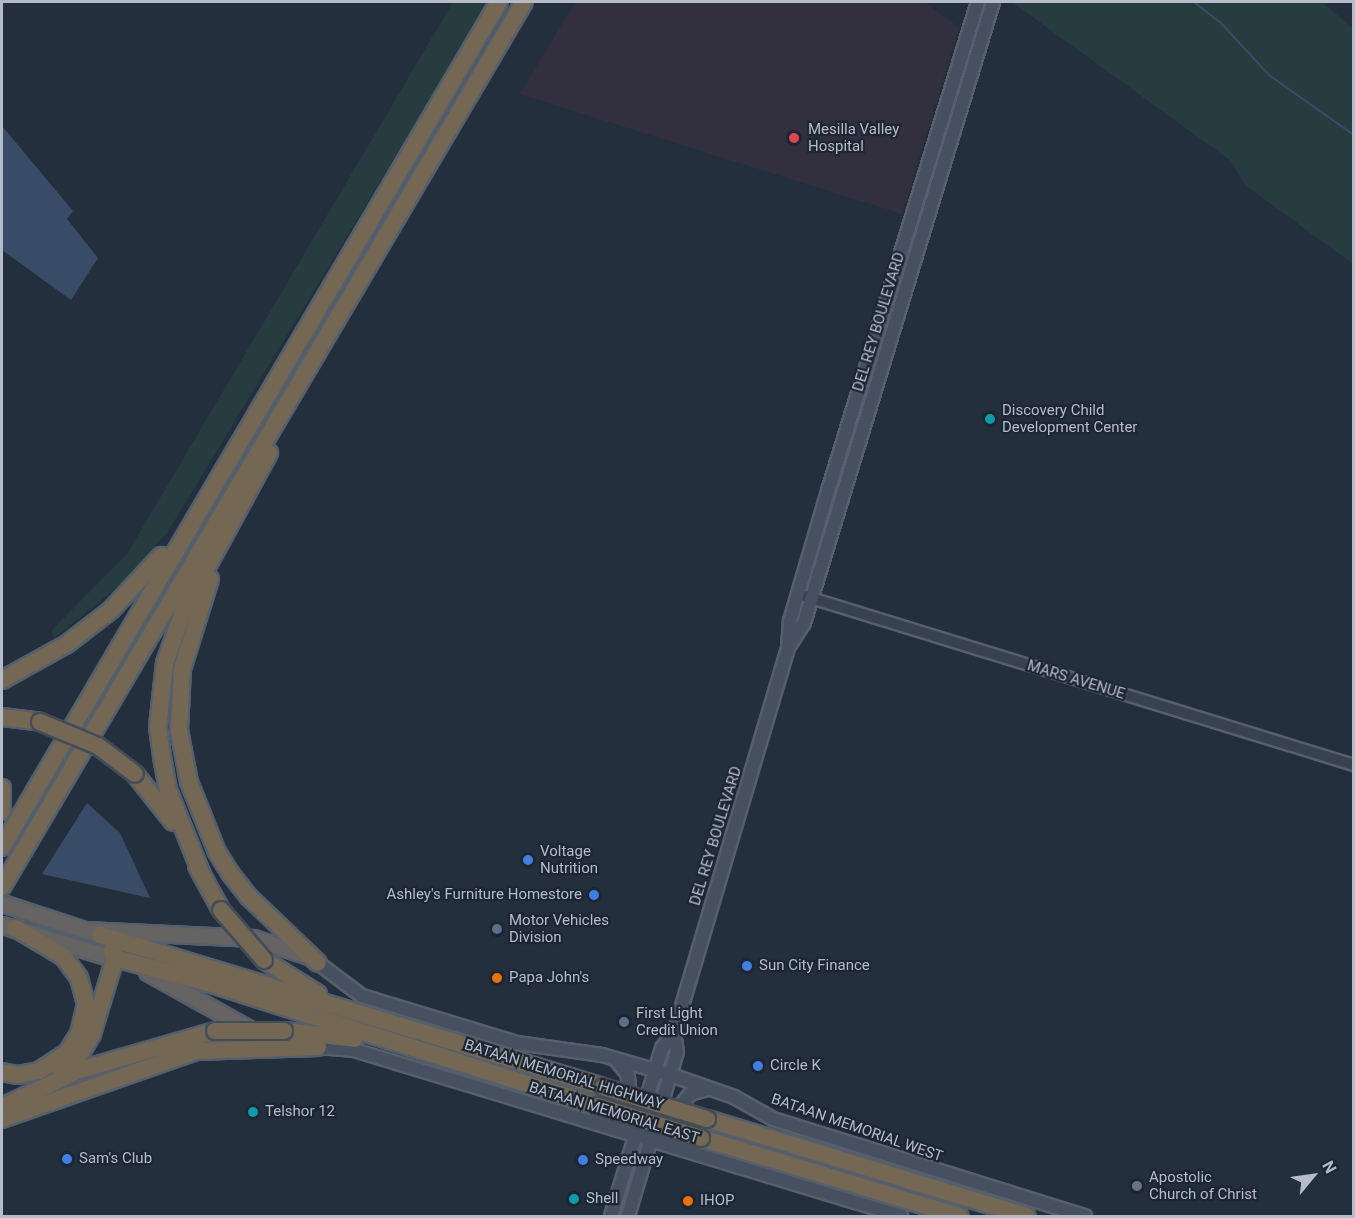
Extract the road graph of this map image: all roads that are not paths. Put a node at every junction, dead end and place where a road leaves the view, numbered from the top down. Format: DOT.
graph roads {
  1 [pos="499,2"];
  2 [pos="524,2"];
  3 [pos="978,2"];
  4 [pos="993,2"];
  5 [pos="906,237"];
  6 [pos="910,272"];
  7 [pos="891,284"];
  8 [pos="321,344"];
  9 [pos="887,348"];
  10 [pos="862,380"];
  11 [pos="876,384"];
  12 [pos="855,402"];
  13 [pos="869,406"];
  14 [pos="228,463"];
  15 [pos="236,516"];
  16 [pos="798,594"];
  17 [pos="811,599"];
  18 [pos="788,647"];
  19 [pos="2,680"];
  20 [pos="2,717"];
  21 [pos="1353,765"];
  22 [pos="2,788"];
  23 [pos="2,811"];
  24 [pos="2,847"];
  25 [pos="202,875"];
  26 [pos="2,887"];
  27 [pos="2,903"];
  28 [pos="8,926"];
  29 [pos="92,933"];
  30 [pos="115,958"];
  31 [pos="318,963"];
  32 [pos="336,1007"];
  33 [pos="674,1033"];
  34 [pos="318,1047"];
  35 [pos="429,1054"];
  36 [pos="615,1059"];
  37 [pos="655,1070"];
  38 [pos="2,1072"];
  39 [pos="671,1074"];
  40 [pos="40,1087"];
  41 [pos="708,1089"];
  42 [pos="2,1107"];
  43 [pos="2,1119"];
  44 [pos="601,1125"];
  45 [pos="637,1136"];
  46 [pos="651,1140"];
  47 [pos="685,1150"];
  48 [pos="611,1216"];
  49 [pos="628,1216"];
  50 [pos="900,1216"];
  51 [pos="959,1216"];
  52 [pos="1027,1216"];
  53 [pos="1085,1216"];
  1 -- 14 [label="highway"];
  2 -- 8 [label="highway"];
  3 -- 5 [label="main road, DEL REY BOULEVARD"];
  4 -- 6 [label="main road, DEL REY BOULEVARD"];
  5 -- 6 [label="main road"];
  5 -- 7 [label="main road, DEL REY BOULEVARD"];
  6 -- 7 [label="main road"];
  6 -- 9 [label="main road, DEL REY BOULEVARD"];
  7 -- 9 [label="main road"];
  7 -- 10 [label="main road, DEL REY BOULEVARD"];
  8 -- 15 [label="highway"];
  8 -- 26 [label="highway"];
  9 -- 11 [label="main road, DEL REY BOULEVARD"];
  10 -- 11 [label="main road"];
  10 -- 12 [label="main road, DEL REY BOULEVARD"];
  11 -- 13 [label="main road, DEL REY BOULEVARD"];
  12 -- 13 [label="main road"];
  12 -- 16 [label="main road, DEL REY BOULEVARD"];
  13 -- 17 [label="main road, DEL REY BOULEVARD"];
  14 -- 19 [label="highway"];
  14 -- 24 [label="highway"];
  15 -- 25 [label="highway"];
  15 -- 31 [label="highway"];
  16 -- 17 [label="street, MARS AVENUE"];
  16 -- 18 [label="main road, DEL REY BOULEVARD"];
  17 -- 18 [label="main road, DEL REY BOULEVARD"];
  17 -- 21 [label="street, MARS AVENUE"];
  18 -- 33 [label="main road, DEL REY BOULEVARD"];
  20 -- 25 [label="highway, bridge"];
  22 -- 23 [label="highway"];
  25 -- 32 [label="highway, bridge"];
  27 -- 29 [label="highway"];
  28 -- 30 [label="highway"];
  28 -- 38 [label="highway"];
  29 -- 30 [label="highway"];
  29 -- 31 [label="highway"];
  29 -- 32 [label="highway, BATAAN MEMORIAL HIGHWAY"];
  30 -- 34 [label="highway"];
  30 -- 35 [label="highway, BATAAN MEMORIAL HIGHWAY"];
  30 -- 40 [label="highway"];
  31 -- 36 [label="main road, BATAAN MEMORIAL WEST"];
  32 -- 52 [label="highway, BATAAN MEMORIAL HIGHWAY, bridge"];
  33 -- 37 [label="main road, DEL REY BOULEVARD"];
  33 -- 39 [label="main road, DEL REY BOULEVARD"];
  34 -- 43 [label="highway"];
  34 -- 44 [label="main road, BATAAN MEMORIAL EAST"];
  35 -- 40 [label="highway, bridge"];
  35 -- 51 [label="highway, BATAAN MEMORIAL HIGHWAY, bridge"];
  36 -- 37 [label="main road, BATAAN MEMORIAL WEST"];
  36 -- 44 [label="main road"];
  37 -- 39 [label="main road, BATAAN MEMORIAL WEST"];
  37 -- 45 [label="main road, DEL REY BOULEVARD"];
  39 -- 41 [label="main road, BATAAN MEMORIAL WEST"];
  39 -- 46 [label="main road, DEL REY BOULEVARD"];
  40 -- 42 [label="highway"];
  41 -- 47 [label="main road"];
  41 -- 53 [label="main road, BATAAN MEMORIAL WEST"];
  44 -- 45 [label="main road, BATAAN MEMORIAL EAST"];
  45 -- 46 [label="main road, BATAAN MEMORIAL EAST"];
  45 -- 48 [label="main road, DEL REY BOULEVARD"];
  46 -- 47 [label="main road, BATAAN MEMORIAL EAST"];
  46 -- 49 [label="main road, DEL REY BOULEVARD"];
  47 -- 50 [label="main road, BATAAN MEMORIAL EAST"];
}
